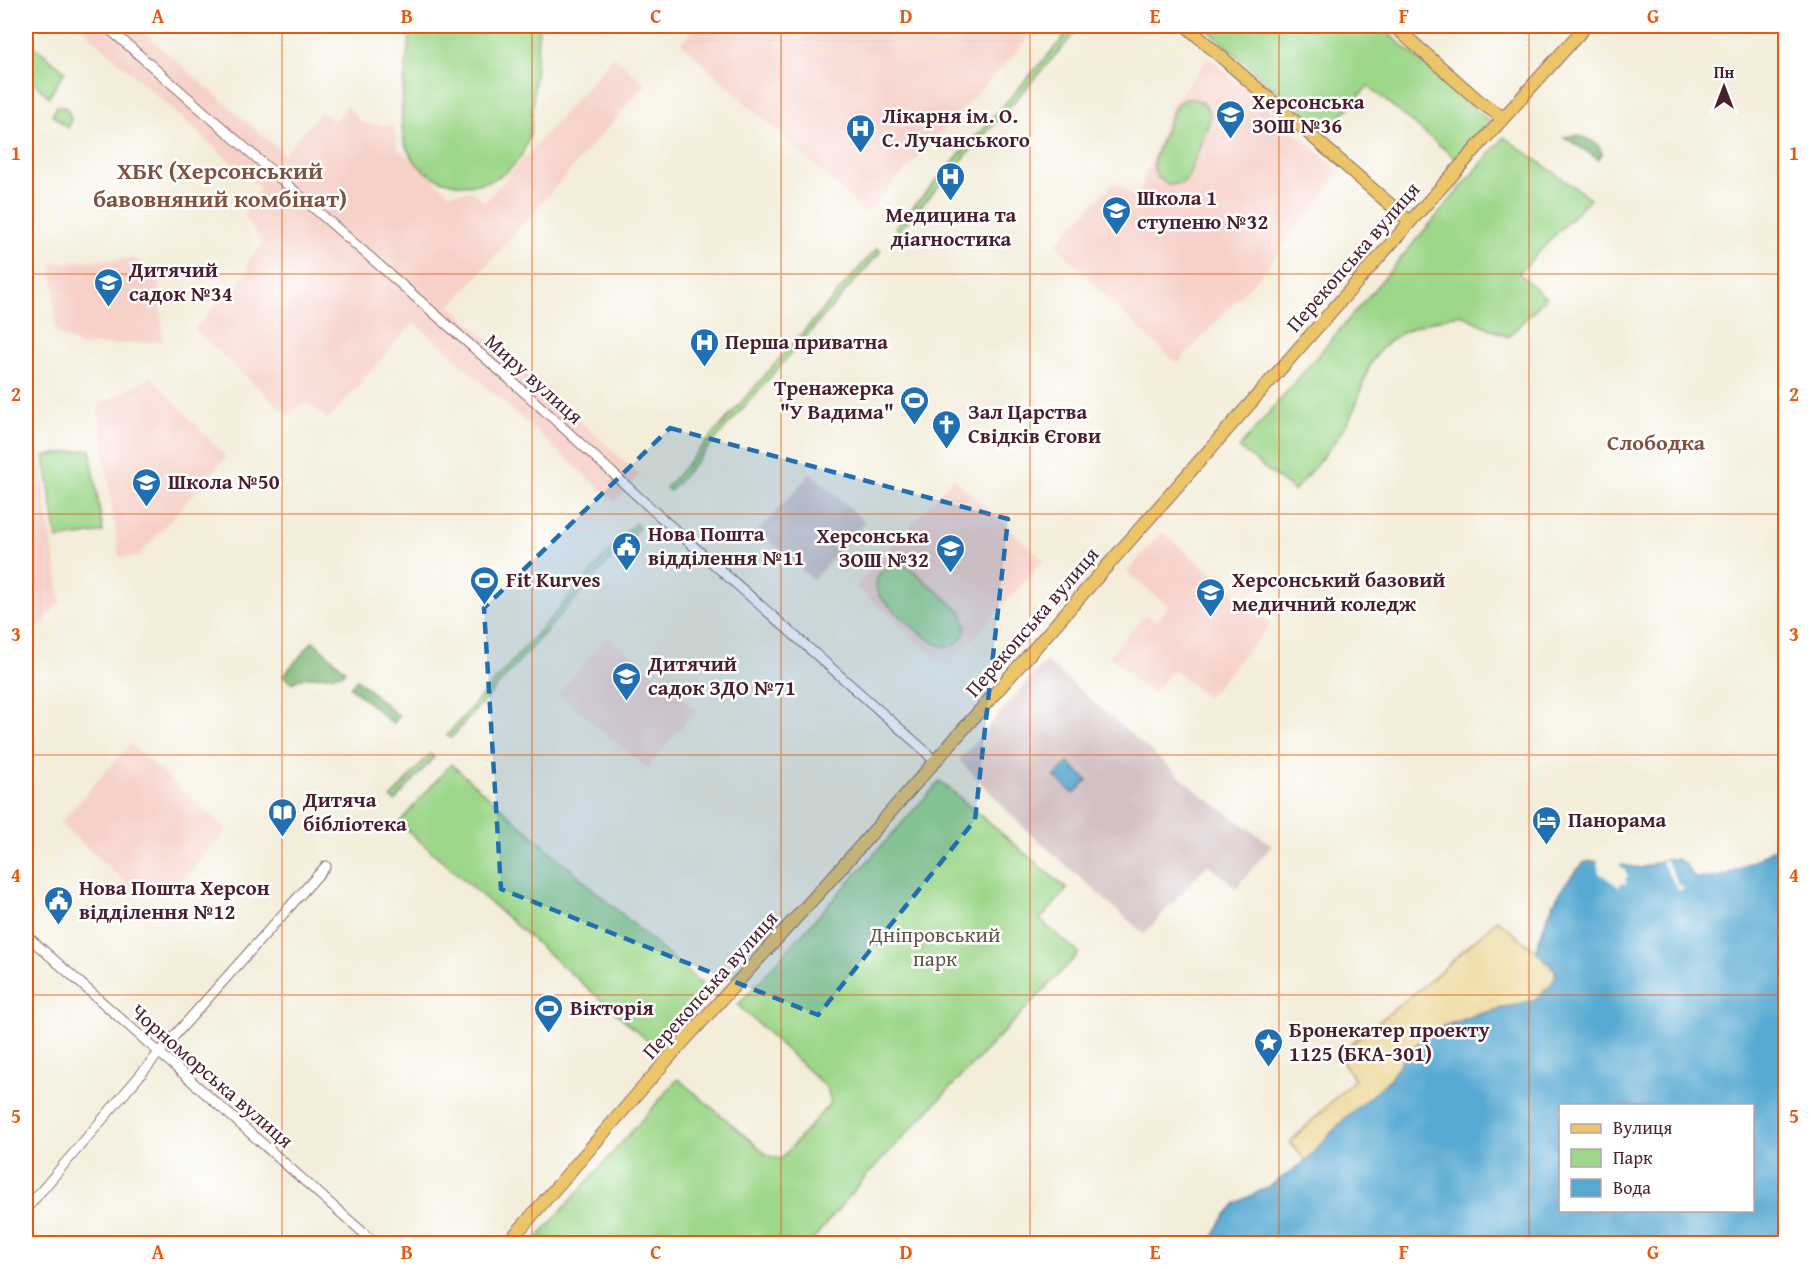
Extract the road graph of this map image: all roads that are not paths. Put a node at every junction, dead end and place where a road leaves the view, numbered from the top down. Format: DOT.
graph roads {
  1 [pos="106,26"];
  2 [pos="1186,26"];
  3 [pos="1394,26"];
  4 [pos="1586,26"];
  5 [pos="1503,118"];
  6 [pos="1410,222"];
  7 [pos="935,762"];
  8 [pos="326,866"];
  9 [pos="26,935"];
  10 [pos="159,1053"];
  11 [pos="26,1209"];
  12 [pos="376,1244"];
  13 [pos="507,1244"];
  1 -- 7 [label="street, Миру вулиця"];
  2 -- 6 [label="main road"];
  3 -- 5 [label="main road"];
  4 -- 5 [label="main road, Перекопська вулиця"];
  5 -- 6 [label="main road, Перекопська вулиця"];
  6 -- 7 [label="main road, Перекопська вулиця"];
  7 -- 13 [label="main road, Перекопська вулиця"];
  8 -- 10 [label="street"];
  9 -- 10 [label="street, Чорноморська вулиця"];
  10 -- 11 [label="street"];
  10 -- 12 [label="street, Чорноморська вулиця"];
}
